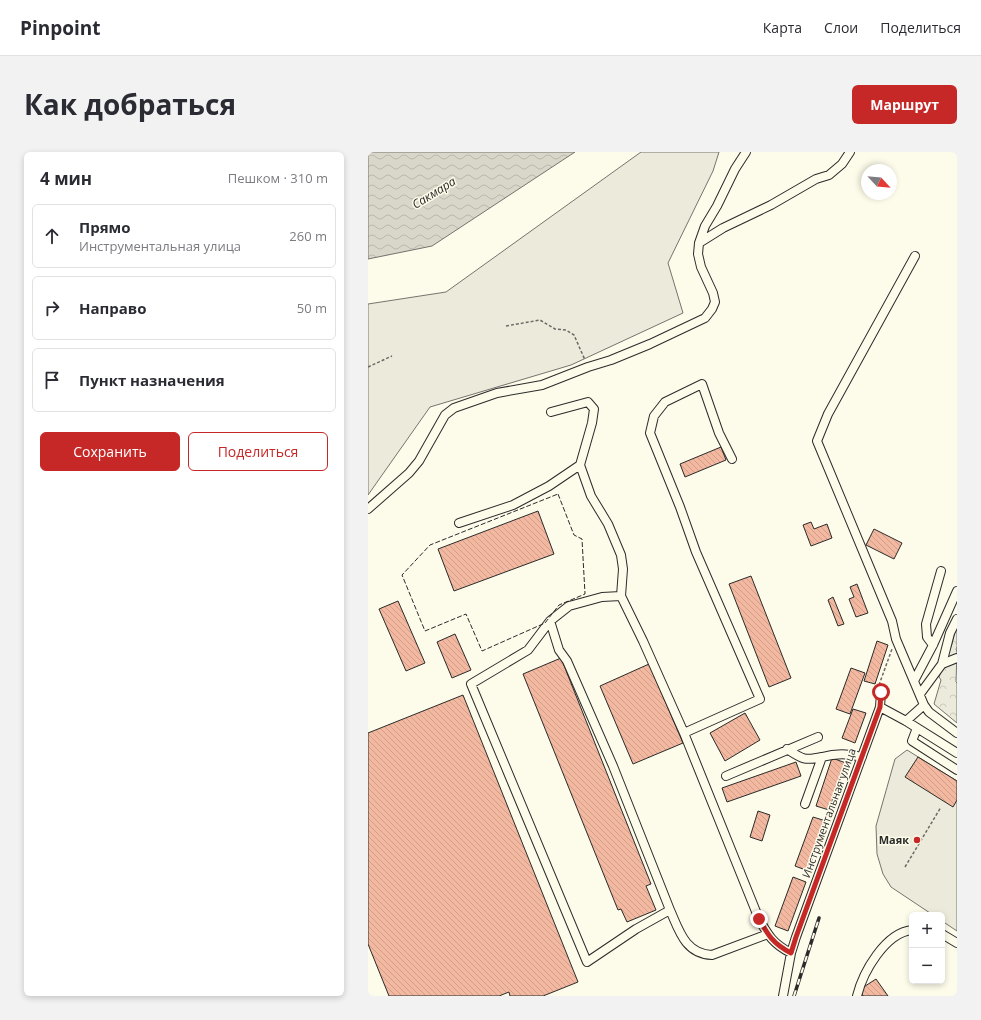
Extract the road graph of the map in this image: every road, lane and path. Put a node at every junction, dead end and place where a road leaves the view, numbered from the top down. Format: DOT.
graph roads {
  1 [pos="746,152"];
  2 [pos="850,152"];
  3 [pos="699,243"];
  4 [pos="915,256"];
  5 [pos="506,326"];
  6 [pos="392,356"];
  7 [pos="368,367"];
  8 [pos="588,367"];
  9 [pos="551,412"];
  10 [pos="732,458"];
  11 [pos="580,465"];
  12 [pos="368,509"];
  13 [pos="459,523"];
  14 [pos="941,571"];
  15 [pos="957,591"];
  16 [pos="621,596"];
  17 [pos="957,619"];
  18 [pos="550,621"];
  19 [pos="896,639"];
  20 [pos="933,645"];
  21 [pos="957,658"];
  22 [pos="942,664"];
  23 [pos="914,681"];
  24 [pos="881,692"];
  25 [pos="920,694"];
  26 [pos="924,705"];
  27 [pos="880,707"];
  28 [pos="906,721"];
  29 [pos="917,728"];
  30 [pos="684,733"];
  31 [pos="957,733"];
  32 [pos="818,737"];
  33 [pos="787,750"];
  34 [pos="957,753"];
  35 [pos="822,757"];
  36 [pos="862,757"];
  37 [pos="957,770"];
  38 [pos="726,776"];
  39 [pos="805,804"];
  40 [pos="941,807"];
  41 [pos="905,867"];
  42 [pos="670,910"];
  43 [pos="909,930"];
  44 [pos="768,934"];
  45 [pos="945,936"];
  46 [pos="957,943"];
  47 [pos="791,953"];
  48 [pos="783,996"];
  49 [pos="857,996"];
  1 -- 3 [label="street"];
  2 -- 3 [label="street"];
  3 -- 8 [label="street"];
  4 -- 19 [label="street"];
  5 -- 8 [label="path"];
  6 -- 7 [label="path"];
  8 -- 12 [label="street"];
  9 -- 11 [label="street"];
  10 -- 30 [label="street"];
  11 -- 13 [label="street"];
  11 -- 16 [label="street"];
  14 -- 20 [label="street"];
  15 -- 20 [label="street"];
  16 -- 18 [label="street"];
  16 -- 30 [label="street"];
  17 -- 22 [label="street"];
  18 -- 42 [label="street"];
  18 -- 42 [label="street"];
  19 -- 23 [label="street"];
  19 -- 24 [label="path"];
  20 -- 23 [label="street"];
  21 -- 22 [label="street"];
  22 -- 25 [label="street"];
  23 -- 25 [label="street"];
  24 -- 27 [label="street, Инструментальная улица"];
  25 -- 26 [label="street"];
  26 -- 28 [label="street"];
  26 -- 31 [label="street"];
  27 -- 28 [label="street"];
  27 -- 36 [label="street, Инструментальная улица"];
  28 -- 29 [label="street"];
  29 -- 34 [label="street"];
  29 -- 37 [label="street"];
  30 -- 44 [label="street"];
  32 -- 33 [label="street"];
  33 -- 35 [label="street"];
  33 -- 38 [label="street"];
  35 -- 36 [label="street"];
  35 -- 39 [label="street"];
  36 -- 47 [label="street, Инструментальная улица"];
  40 -- 41 [label="path"];
  42 -- 44 [label="street"];
  43 -- 49 [label="street"];
  44 -- 47 [label="street"];
  45 -- 46 [label="street"];
  47 -- 48 [label="street, Инструментальная улица"];
}
